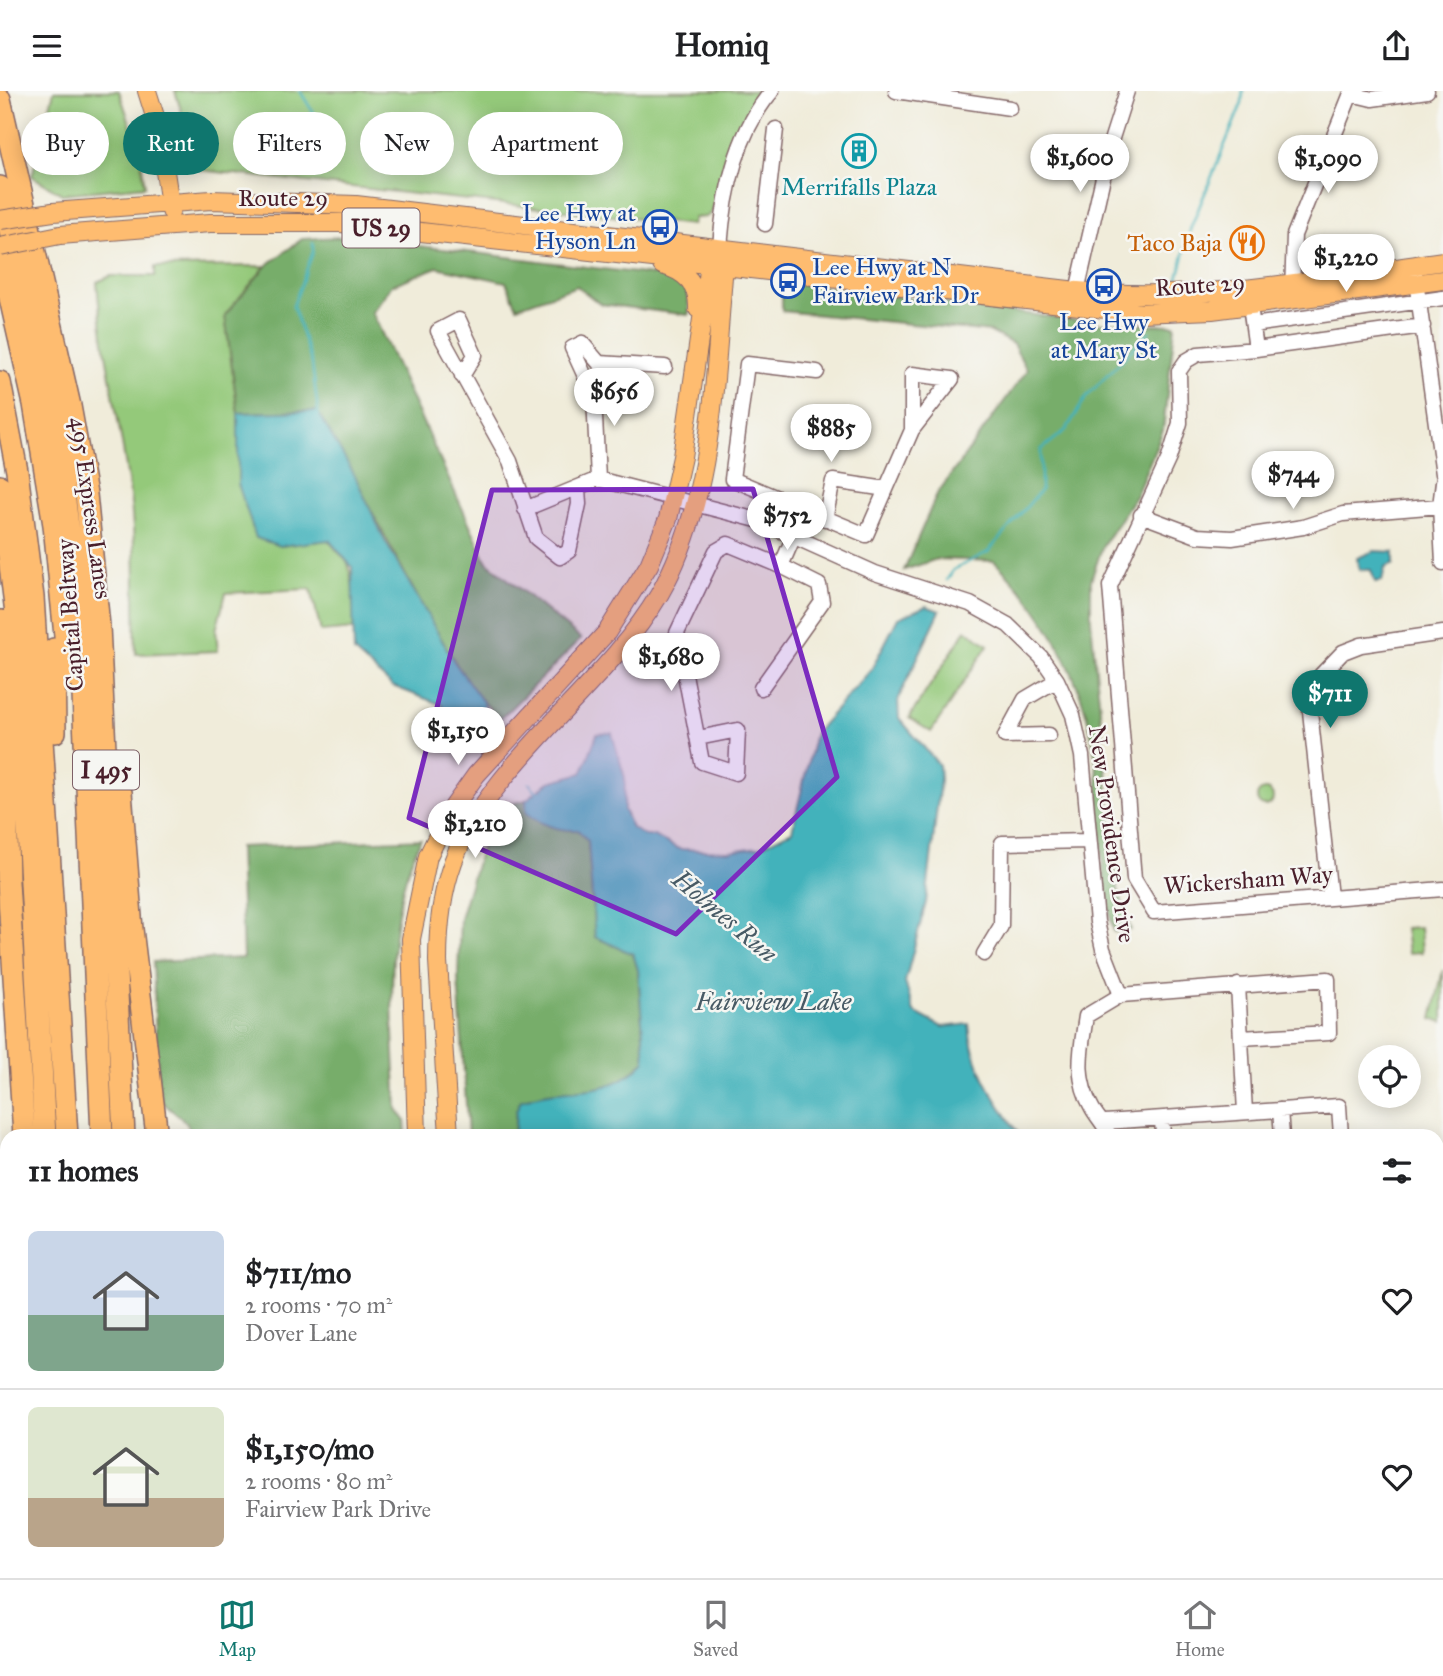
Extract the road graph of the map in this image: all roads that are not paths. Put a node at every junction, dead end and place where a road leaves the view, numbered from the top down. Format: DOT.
graph roads {
  1 [pos="147,91"];
  2 [pos="772,91"];
  3 [pos="896,91"];
  4 [pos="1127,91"];
  5 [pos="1427,91"];
  6 [pos="1352,92"];
  7 [pos="919,93"];
  8 [pos="0,99"];
  9 [pos="1010,108"];
  10 [pos="776,129"];
  11 [pos="0,187"];
  12 [pos="170,201"];
  13 [pos="0,220"];
  14 [pos="173,225"];
  15 [pos="765,225"];
  16 [pos="0,247"];
  17 [pos="720,247"];
  18 [pos="0,254"];
  19 [pos="630,256"];
  20 [pos="1443,261"];
  21 [pos="717,265"];
  22 [pos="1414,265"];
  23 [pos="774,271"];
  24 [pos="1443,280"];
  25 [pos="1292,292"];
  26 [pos="4,293"];
  27 [pos="1419,293"];
  28 [pos="1443,298"];
  29 [pos="1075,299"];
  30 [pos="1250,306"];
  31 [pos="1254,325"];
  32 [pos="1423,326"];
  33 [pos="1256,348"];
  34 [pos="696,358"];
  35 [pos="716,361"];
  36 [pos="599,363"];
  37 [pos="665,367"];
  38 [pos="817,372"];
  39 [pos="462,376"];
  40 [pos="0,382"];
  41 [pos="594,396"];
  42 [pos="70,406"];
  43 [pos="912,430"];
  44 [pos="1443,474"];
  45 [pos="598,479"];
  46 [pos="1443,482"];
  47 [pos="0,487"];
  48 [pos="578,489"];
  49 [pos="886,489"];
  50 [pos="674,498"];
  51 [pos="695,503"];
  52 [pos="1440,506"];
  53 [pos="525,509"];
  54 [pos="805,512"];
  55 [pos="1141,515"];
  56 [pos="5,517"];
  57 [pos="825,519"];
  58 [pos="794,536"];
  59 [pos="1443,563"];
  60 [pos="781,566"];
  61 [pos="1443,633"];
  62 [pos="1057,680"];
  63 [pos="761,688"];
  64 [pos="1049,736"];
  65 [pos="698,738"];
  66 [pos="1088,841"];
  67 [pos="91,886"];
  68 [pos="1443,889"];
  69 [pos="1330,897"];
  70 [pos="56,932"];
  71 [pos="984,954"];
  72 [pos="1238,985"];
  73 [pos="1121,995"];
  74 [pos="1241,1038"];
  75 [pos="1280,1110"];
  76 [pos="1245,1112"];
  77 [pos="1162,1119"];
  78 [pos="24,1129"];
  79 [pos="45,1129"];
  80 [pos="67,1129"];
  81 [pos="103,1129"];
  82 [pos="124,1129"];
  83 [pos="156,1129"];
  84 [pos="417,1129"];
  85 [pos="449,1129"];
  86 [pos="1107,1129"];
  87 [pos="1163,1129"];
  88 [pos="1281,1129"];
  89 [pos="1341,1129"];
  1 -- 12 [label="main road"];
  2 -- 17 [label="street"];
  3 -- 7 [label="street"];
  4 -- 29 [label="street"];
  5 -- 6 [label="street"];
  6 -- 25 [label="street"];
  7 -- 9 [label="street"];
  8 -- 42 [label="highway, Capital Beltway / I 495"];
  10 -- 15 [label="street"];
  11 -- 67 [label="highway, 495 Express Lanes / I 495"];
  12 -- 13 [label="main road, Route 29 / US 29, bridge"];
  12 -- 14 [label="main road"];
  12 -- 17 [label="main road, Route 29 / US 29"];
  14 -- 16 [label="main road, Route 29 / US 29, bridge"];
  14 -- 19 [label="main road, Route 29 / US 29"];
  17 -- 21 [label="main road"];
  17 -- 29 [label="main road, Route 29 / US 29"];
  18 -- 26 [label="highway"];
  19 -- 21 [label="main road, Route 29 / US 29"];
  19 -- 34 [label="main road"];
  20 -- 22 [label="main road, Route 29 / US 29"];
  21 -- 23 [label="main road, Route 29 / US 29"];
  21 -- 34 [label="main road"];
  21 -- 35 [label="main road"];
  22 -- 25 [label="main road, Route 29 / US 29"];
  22 -- 27 [label="street"];
  23 -- 29 [label="main road, Route 29 / US 29"];
  23 -- 35 [label="main road"];
  24 -- 27 [label="main road, Route 29 / US 29"];
  25 -- 27 [label="main road, Route 29 / US 29"];
  25 -- 29 [label="main road, Route 29 / US 29"];
  25 -- 30 [label="main road, Route 29 / US 29"];
  26 -- 67 [label="highway"];
  26 -- 70 [label="highway"];
  27 -- 28 [label="street"];
  27 -- 31 [label="street"];
  27 -- 32 [label="street"];
  29 -- 30 [label="main road, Route 29 / US 29"];
  30 -- 31 [label="street"];
  31 -- 33 [label="street"];
  32 -- 33 [label="street, Wickersham Way"];
  32 -- 44 [label="street"];
  33 -- 55 [label="street, Wickersham Way"];
  34 -- 50 [label="main road"];
  35 -- 51 [label="main road"];
  36 -- 37 [label="street"];
  36 -- 41 [label="street"];
  36 -- 41 [label="street"];
  38 -- 54 [label="street"];
  39 -- 53 [label="street"];
  40 -- 70 [label="highway, I 495"];
  41 -- 45 [label="street"];
  42 -- 82 [label="highway, Capital Beltway / I 495"];
  42 -- 83 [label="highway"];
  43 -- 49 [label="street"];
  45 -- 48 [label="street"];
  45 -- 50 [label="street, New Providence Drive"];
  46 -- 52 [label="street"];
  47 -- 56 [label="highway"];
  48 -- 53 [label="street"];
  48 -- 53 [label="street"];
  49 -- 57 [label="street"];
  49 -- 57 [label="street"];
  50 -- 51 [label="street, New Providence Drive"];
  50 -- 84 [label="main road"];
  51 -- 58 [label="street, New Providence Drive"];
  51 -- 85 [label="main road"];
  52 -- 55 [label="street"];
  52 -- 59 [label="street"];
  54 -- 57 [label="street"];
  54 -- 58 [label="street"];
  55 -- 69 [label="street, Wickersham Way"];
  56 -- 78 [label="highway"];
  56 -- 79 [label="highway"];
  58 -- 60 [label="street"];
  58 -- 62 [label="street, New Providence Drive"];
  60 -- 63 [label="street"];
  60 -- 65 [label="street"];
  61 -- 69 [label="street"];
  62 -- 64 [label="street"];
  62 -- 66 [label="street, New Providence Drive"];
  66 -- 71 [label="street"];
  66 -- 73 [label="street, New Providence Drive"];
  67 -- 81 [label="highway, 495 Express Lanes / I 495"];
  68 -- 69 [label="street, Wickersham Way"];
  70 -- 80 [label="highway, I 495"];
  72 -- 73 [label="street"];
  72 -- 74 [label="street"];
  72 -- 74 [label="street"];
  73 -- 86 [label="street"];
  74 -- 76 [label="street"];
  75 -- 76 [label="street"];
  75 -- 88 [label="street"];
  75 -- 89 [label="street"];
  76 -- 77 [label="street"];
  77 -- 86 [label="street"];
  77 -- 87 [label="street"];
}
